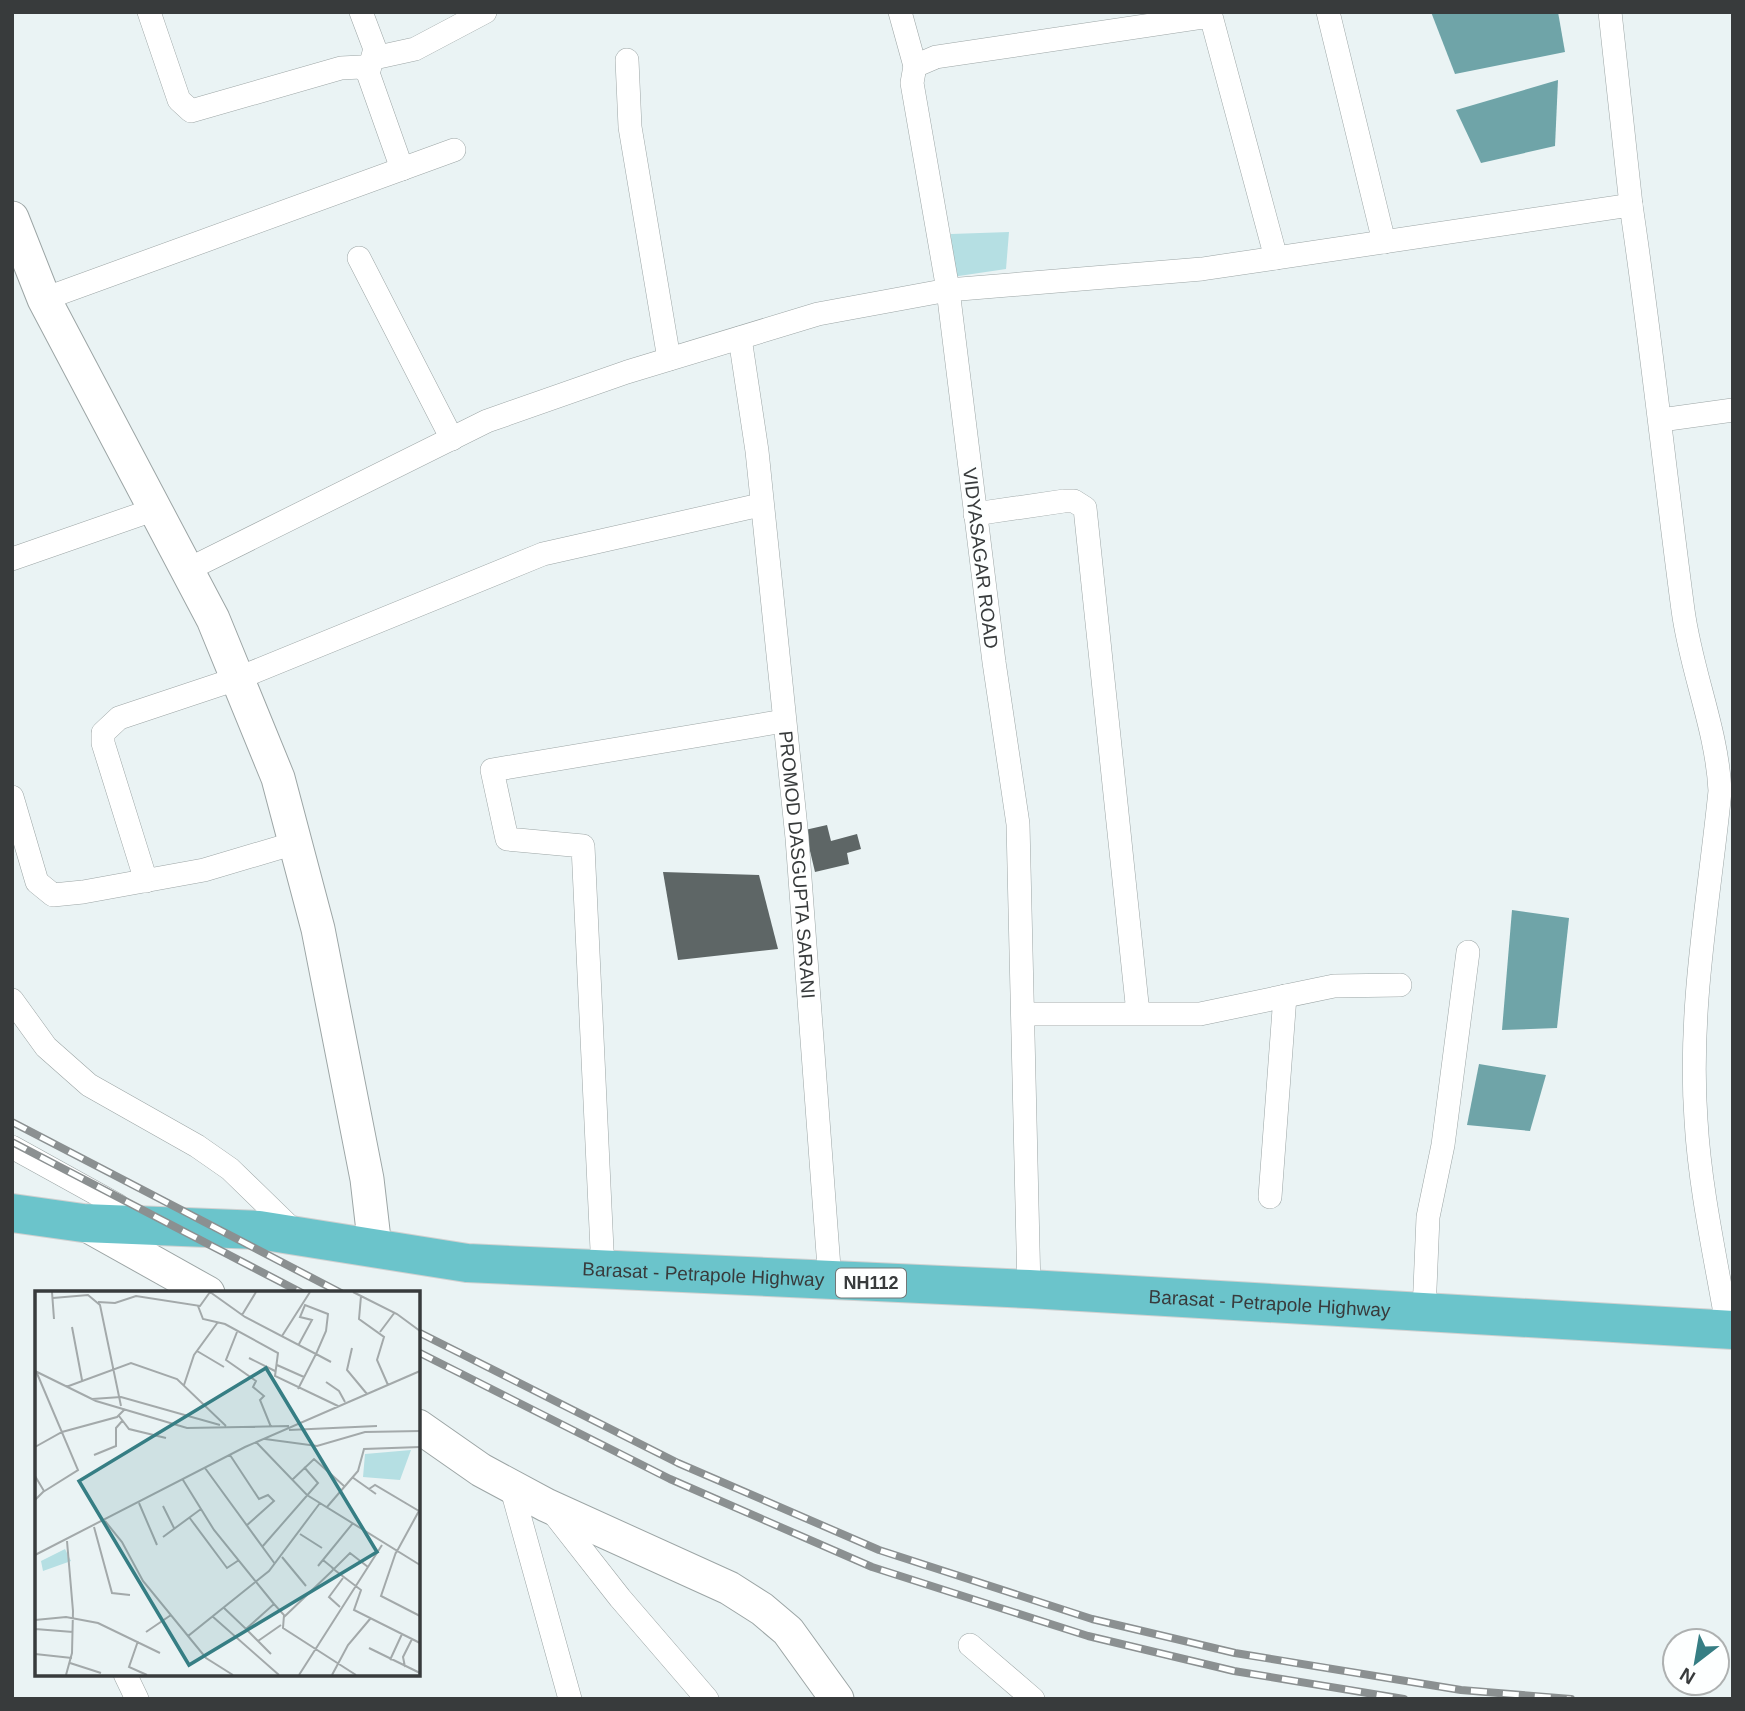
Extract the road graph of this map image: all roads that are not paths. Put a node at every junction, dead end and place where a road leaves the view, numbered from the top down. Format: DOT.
graph roads {
  1 [pos="149,12"];
  2 [pos="361,12"];
  3 [pos="485,12"];
  4 [pos="900,12"];
  5 [pos="1328,12"];
  6 [pos="1610,12"];
  7 [pos="1211,14"];
  8 [pos="626,60"];
  9 [pos="371,65"];
  10 [pos="915,66"];
  11 [pos="454,150"];
  12 [pos="402,169"];
  13 [pos="1631,205"];
  14 [pos="12,218"];
  15 [pos="1384,242"];
  16 [pos="359,258"];
  17 [pos="1276,258"];
  18 [pos="948,290"];
  19 [pos="44,299"];
  20 [pos="740,338"];
  21 [pos="669,359"];
  22 [pos="1733,410"];
  23 [pos="1661,421"];
  24 [pos="452,439"];
  25 [pos="760,505"];
  26 [pos="153,510"];
  27 [pos="975,514"];
  28 [pos="12,559"];
  29 [pos="187,569"];
  30 [pos="240,678"];
  31 [pos="784,721"];
  32 [pos="12,797"];
  33 [pos="295,843"];
  34 [pos="146,881"];
  35 [pos="1468,953"];
  36 [pos="1400,985"];
  37 [pos="1285,996"];
  38 [pos="12,1000"];
  39 [pos="1138,1013"];
  40 [pos="1023,1014"];
  41 [pos="12,1147"];
  42 [pos="1270,1197"];
  43 [pos="12,1213"];
  44 [pos="83,1223"];
  45 [pos="142,1226"];
  46 [pos="297,1234"];
  47 [pos="375,1248"];
  48 [pos="603,1271"];
  49 [pos="830,1281"];
  50 [pos="1029,1289"];
  51 [pos="204,1291"];
  52 [pos="1424,1312"];
  53 [pos="1730,1330"];
  54 [pos="420,1427"];
  55 [pos="511,1486"];
  56 [pos="547,1505"];
  57 [pos="970,1645"];
  58 [pos="126,1676"];
  59 [pos="137,1699"];
  60 [pos="570,1699"];
  61 [pos="707,1699"];
  62 [pos="837,1699"];
  63 [pos="1033,1699"];
  1 -- 9 [label="street"];
  2 -- 9 [label="street"];
  3 -- 9 [label="street"];
  4 -- 10 [label="street, VIDYASAGAR ROAD"];
  5 -- 15 [label="street"];
  6 -- 13 [label="street"];
  7 -- 10 [label="street"];
  7 -- 17 [label="street"];
  8 -- 21 [label="street"];
  9 -- 12 [label="street"];
  10 -- 18 [label="street, VIDYASAGAR ROAD"];
  11 -- 12 [label="street"];
  12 -- 19 [label="street"];
  13 -- 15 [label="street"];
  13 -- 23 [label="street"];
  14 -- 19 [label="main road"];
  15 -- 17 [label="street"];
  16 -- 24 [label="street"];
  17 -- 18 [label="street"];
  18 -- 20 [label="street"];
  18 -- 27 [label="street, VIDYASAGAR ROAD"];
  19 -- 26 [label="main road"];
  20 -- 21 [label="street"];
  20 -- 25 [label="street, PROMOD DASGUPTA SARANI"];
  21 -- 24 [label="street"];
  22 -- 23 [label="street"];
  23 -- 53 [label="street"];
  24 -- 29 [label="street"];
  25 -- 30 [label="street"];
  25 -- 31 [label="street, PROMOD DASGUPTA SARANI"];
  26 -- 28 [label="street"];
  26 -- 29 [label="main road"];
  27 -- 39 [label="street"];
  27 -- 40 [label="street, VIDYASAGAR ROAD"];
  29 -- 30 [label="main road"];
  30 -- 33 [label="main road"];
  30 -- 34 [label="street"];
  31 -- 48 [label="street"];
  31 -- 49 [label="street, PROMOD DASGUPTA SARANI"];
  32 -- 34 [label="street"];
  33 -- 34 [label="street"];
  33 -- 47 [label="main road"];
  35 -- 52 [label="street"];
  36 -- 37 [label="street"];
  37 -- 39 [label="street"];
  37 -- 42 [label="street"];
  38 -- 46 [label="street"];
  39 -- 40 [label="street"];
  40 -- 50 [label="street, VIDYASAGAR ROAD"];
  41 -- 45 [label="street"];
  43 -- 44 [label="highway, Barasat - Petrapole Highway / NH112"];
  44 -- 45 [label="highway, Barasat - Petrapole Highway / NH112"];
  44 -- 51 [label="main road"];
  45 -- 46 [label="highway, Barasat - Petrapole Highway / NH112"];
  46 -- 47 [label="highway, Barasat - Petrapole Highway / NH112"];
  47 -- 48 [label="highway, Barasat - Petrapole Highway / NH112"];
  48 -- 49 [label="highway, Barasat - Petrapole Highway / NH112"];
  49 -- 50 [label="highway, Barasat - Petrapole Highway / NH112"];
  50 -- 52 [label="highway, Barasat - Petrapole Highway / NH112"];
  52 -- 53 [label="highway, Barasat - Petrapole Highway / NH112"];
  54 -- 55 [label="main road"];
  55 -- 56 [label="main road"];
  55 -- 60 [label="street"];
  56 -- 61 [label="street"];
  56 -- 62 [label="main road"];
  57 -- 63 [label="street"];
  58 -- 59 [label="street"];
}
